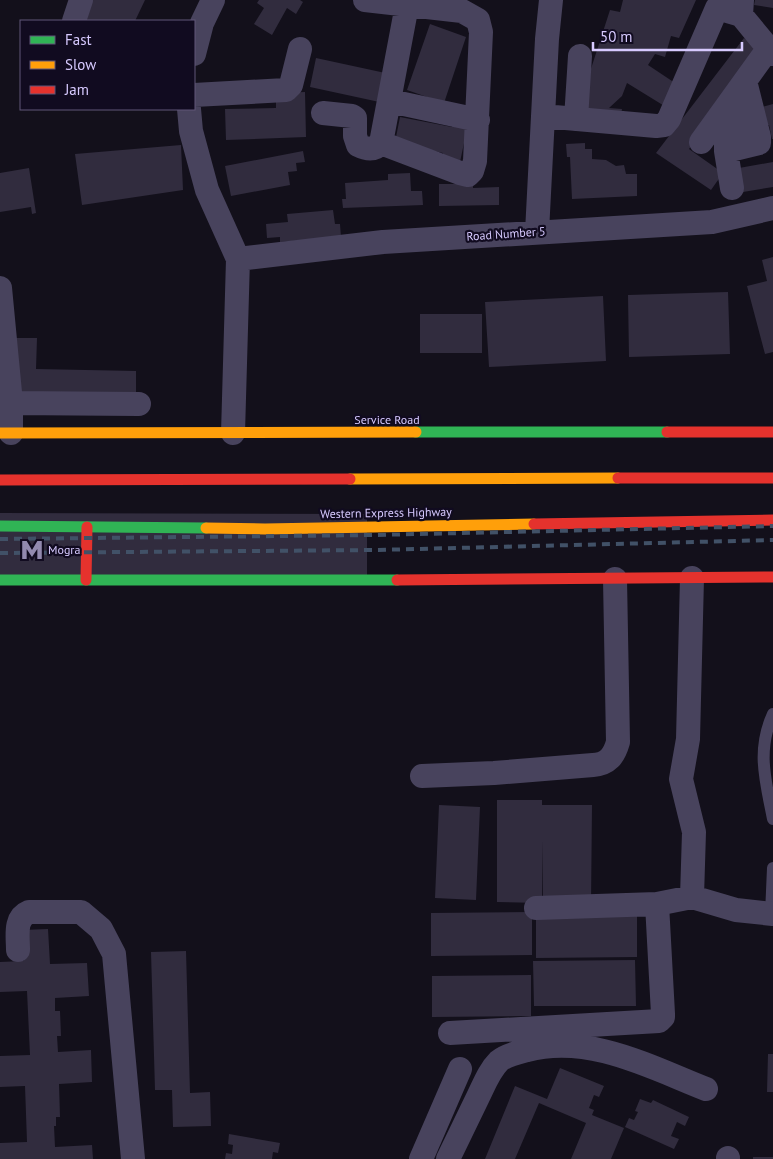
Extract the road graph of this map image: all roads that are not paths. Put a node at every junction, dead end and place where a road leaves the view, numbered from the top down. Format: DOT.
graph roads {
  1 [pos="81,0"];
  2 [pos="213,0"];
  3 [pos="365,0"];
  4 [pos="551,0"];
  5 [pos="719,4"];
  6 [pos="407,5"];
  7 [pos="742,8"];
  8 [pos="74,20"];
  9 [pos="300,49"];
  10 [pos="195,50"];
  11 [pos="770,52"];
  12 [pos="580,56"];
  13 [pos="745,81"];
  14 [pos="195,95"];
  15 [pos="390,101"];
  16 [pos="189,110"];
  17 [pos="323,113"];
  18 [pos="543,116"];
  19 [pos="576,119"];
  20 [pos="478,120"];
  21 [pos="701,142"];
  22 [pos="381,143"];
  23 [pos="732,188"];
  24 [pos="773,208"];
  25 [pos="537,232"];
  26 [pos="238,259"];
  27 [pos="0,288"];
  28 [pos="11,403"];
  29 [pos="138,404"];
  30 [pos="773,432"];
  31 [pos="6,433"];
  32 [pos="233,433"];
  33 [pos="773,478"];
  34 [pos="0,480"];
  35 [pos="773,520"];
  36 [pos="0,526"];
  37 [pos="87,527"];
  38 [pos="773,577"];
  39 [pos="615,578"];
  40 [pos="692,578"];
  41 [pos="0,580"];
  42 [pos="86,580"];
  43 [pos="773,714"];
  44 [pos="422,776"];
  45 [pos="773,819"];
  46 [pos="773,868"];
  47 [pos="692,897"];
  48 [pos="657,904"];
  49 [pos="536,908"];
  50 [pos="772,914"];
  51 [pos="18,950"];
  52 [pos="450,1033"];
  53 [pos="460,1069"];
  54 [pos="706,1089"];
  55 [pos="436,1125"];
  56 [pos="460,1135"];
  57 [pos="133,1159"];
  58 [pos="421,1159"];
  59 [pos="448,1159"];
  1 -- 8 [label="street"];
  2 -- 10 [label="street"];
  3 -- 6 [label="street"];
  4 -- 18 [label="street"];
  5 -- 7 [label="street"];
  5 -- 19 [label="street"];
  6 -- 15 [label="street"];
  6 -- 20 [label="street"];
  7 -- 11 [label="street"];
  9 -- 14 [label="street"];
  11 -- 13 [label="street"];
  12 -- 19 [label="street"];
  13 -- 21 [label="street"];
  13 -- 23 [label="street"];
  15 -- 20 [label="street"];
  15 -- 22 [label="street"];
  16 -- 26 [label="street"];
  17 -- 22 [label="street"];
  18 -- 19 [label="street"];
  18 -- 25 [label="street"];
  20 -- 22 [label="street"];
  24 -- 25 [label="street, Road Number 5"];
  25 -- 26 [label="street, Road Number 5"];
  26 -- 32 [label="street"];
  27 -- 28 [label="street"];
  28 -- 29 [label="street"];
  28 -- 31 [label="street"];
  30 -- 32 [label="main road, Service Road"];
  31 -- 32 [label="main road, Service Road"];
  33 -- 34 [label="main road"];
  35 -- 37 [label="main road, Western Express Highway"];
  36 -- 37 [label="main road, Western Express Highway"];
  37 -- 42 [label="main road"];
  38 -- 40 [label="main road"];
  39 -- 40 [label="main road"];
  39 -- 42 [label="main road"];
  39 -- 44 [label="street"];
  40 -- 47 [label="street"];
  41 -- 42 [label="main road"];
  43 -- 45 [label="lane"];
  46 -- 50 [label="lane"];
  47 -- 48 [label="street"];
  47 -- 50 [label="street"];
  48 -- 49 [label="street"];
  48 -- 52 [label="street"];
  51 -- 57 [label="street"];
  53 -- 55 [label="street"];
  54 -- 56 [label="street"];
  55 -- 56 [label="street"];
  55 -- 58 [label="street"];
  56 -- 59 [label="street"];
}
